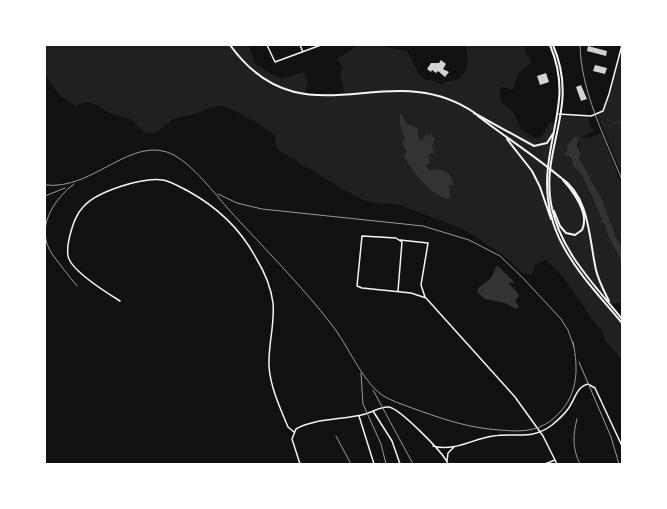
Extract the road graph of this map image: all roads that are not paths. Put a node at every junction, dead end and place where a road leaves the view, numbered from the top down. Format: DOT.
graph roads {
  1 [pos="230,45"];
  2 [pos="267,45"];
  3 [pos="300,45"];
  4 [pos="321,45"];
  5 [pos="552,45"];
  6 [pos="622,45"];
  7 [pos="303,52"];
  8 [pos="619,56"];
  9 [pos="622,57"];
  10 [pos="474,113"];
  11 [pos="559,114"];
  12 [pos="562,114"];
  13 [pos="555,130"];
  14 [pos="507,139"];
  15 [pos="560,177"];
  16 [pos="552,208"];
  17 [pos="552,221"];
  18 [pos="400,240"];
  19 [pos="398,291"];
  20 [pos="426,298"];
  21 [pos="120,301"];
  22 [pos="610,304"];
  23 [pos="622,319"];
  24 [pos="622,323"];
  25 [pos="373,412"];
  26 [pos="359,416"];
  27 [pos="294,432"];
  28 [pos="540,432"];
  29 [pos="433,446"];
  30 [pos="622,446"];
  31 [pos="454,447"];
  32 [pos="555,460"];
  33 [pos="447,463"];
  34 [pos="300,464"];
  35 [pos="374,464"];
  36 [pos="400,464"];
  37 [pos="545,464"];
  38 [pos="557,464"];
  1 -- 10 [label="main road"];
  2 -- 7 [label="street"];
  3 -- 7 [label="street"];
  4 -- 7 [label="street"];
  5 -- 11 [label="main road"];
  5 -- 12 [label="main road"];
  6 -- 8 [label="street"];
  8 -- 9 [label="street"];
  8 -- 12 [label="street"];
  10 -- 13 [label="main road"];
  10 -- 14 [label="main road"];
  11 -- 12 [label="street"];
  11 -- 13 [label="main road"];
  12 -- 16 [label="main road"];
  13 -- 17 [label="main road"];
  14 -- 15 [label="main road"];
  14 -- 17 [label="main road"];
  15 -- 16 [label="main road"];
  15 -- 22 [label="main road"];
  16 -- 22 [label="main road"];
  17 -- 24 [label="main road"];
  18 -- 19 [label="street"];
  18 -- 19 [label="street"];
  18 -- 20 [label="street"];
  19 -- 20 [label="street"];
  20 -- 28 [label="street"];
  21 -- 27 [label="street"];
  22 -- 23 [label="main road"];
  25 -- 26 [label="street"];
  25 -- 29 [label="street"];
  25 -- 36 [label="street"];
  26 -- 27 [label="street"];
  26 -- 35 [label="street"];
  27 -- 34 [label="street"];
  28 -- 30 [label="street"];
  28 -- 31 [label="street"];
  28 -- 32 [label="street"];
  29 -- 31 [label="street"];
  29 -- 33 [label="street"];
  31 -- 33 [label="street"];
  32 -- 37 [label="street"];
  32 -- 38 [label="street"];
}
